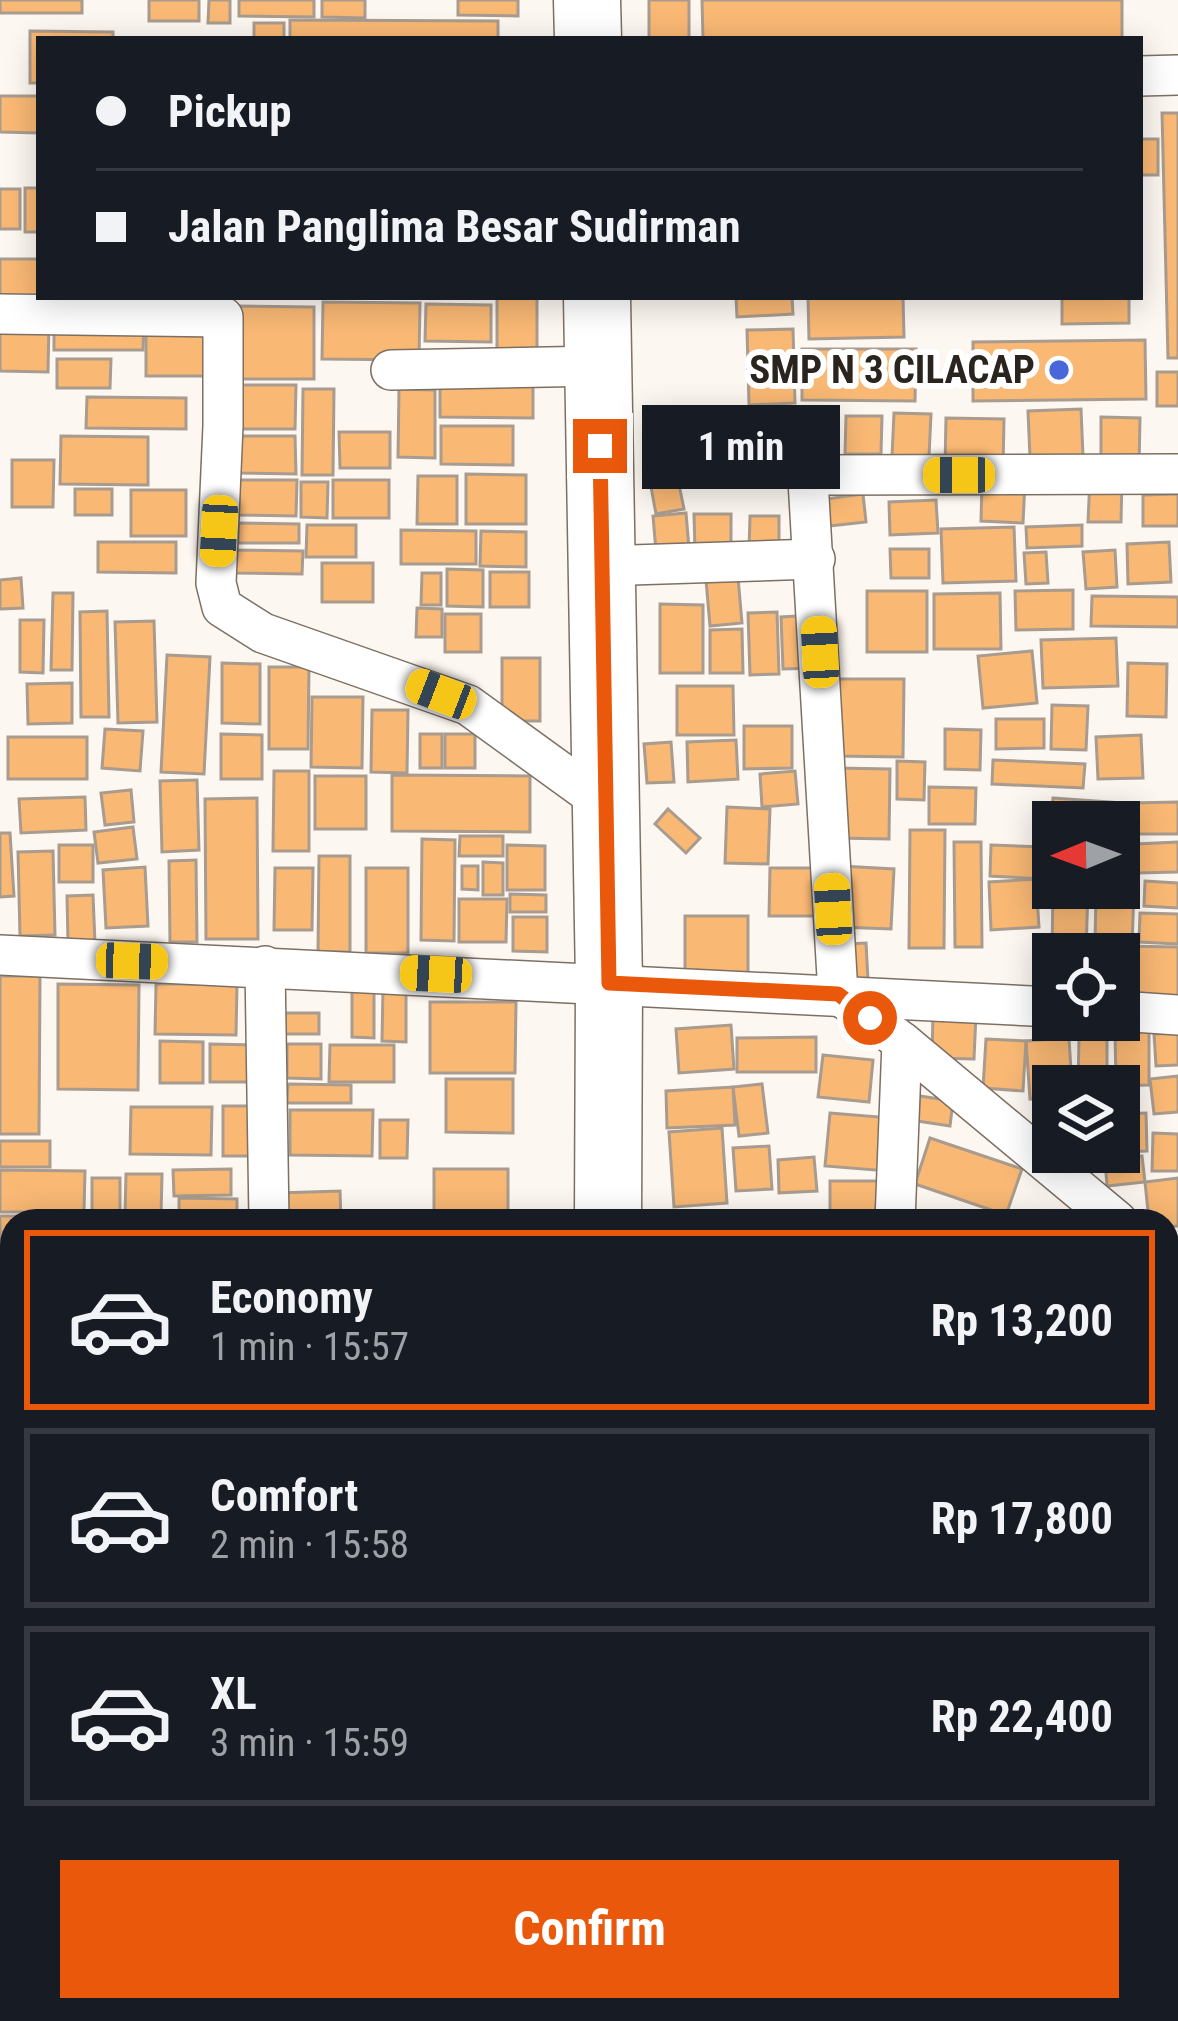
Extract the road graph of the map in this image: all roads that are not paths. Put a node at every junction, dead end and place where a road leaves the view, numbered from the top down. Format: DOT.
graph roads {
  1 [pos="587,0"];
  2 [pos="588,36"];
  3 [pos="1178,75"];
  4 [pos="1143,76"];
  5 [pos="597,300"];
  6 [pos="0,314"];
  7 [pos="600,366"];
  8 [pos="391,370"];
  9 [pos="1178,475"];
  10 [pos="815,559"];
  11 [pos="600,566"];
  12 [pos="606,805"];
  13 [pos="0,955"];
  14 [pos="265,966"];
  15 [pos="609,983"];
  16 [pos="838,994"];
  17 [pos="1032,1006"];
  18 [pos="1140,1012"];
  19 [pos="1178,1015"];
  20 [pos="902,1042"];
  21 [pos="268,1209"];
  22 [pos="608,1209"];
  23 [pos="895,1209"];
  24 [pos="1103,1209"];
  1 -- 2 [label="highway"];
  3 -- 4 [label="street"];
  5 -- 7 [label="highway"];
  6 -- 12 [label="street"];
  7 -- 8 [label="street"];
  7 -- 11 [label="highway"];
  9 -- 10 [label="street"];
  10 -- 11 [label="street"];
  10 -- 16 [label="street"];
  11 -- 12 [label="highway"];
  12 -- 15 [label="highway"];
  13 -- 14 [label="street"];
  14 -- 15 [label="street"];
  14 -- 21 [label="street"];
  15 -- 16 [label="street"];
  15 -- 22 [label="highway"];
  16 -- 17 [label="street"];
  16 -- 20 [label="street"];
  18 -- 19 [label="street"];
  20 -- 23 [label="street"];
  20 -- 24 [label="street"];
}
